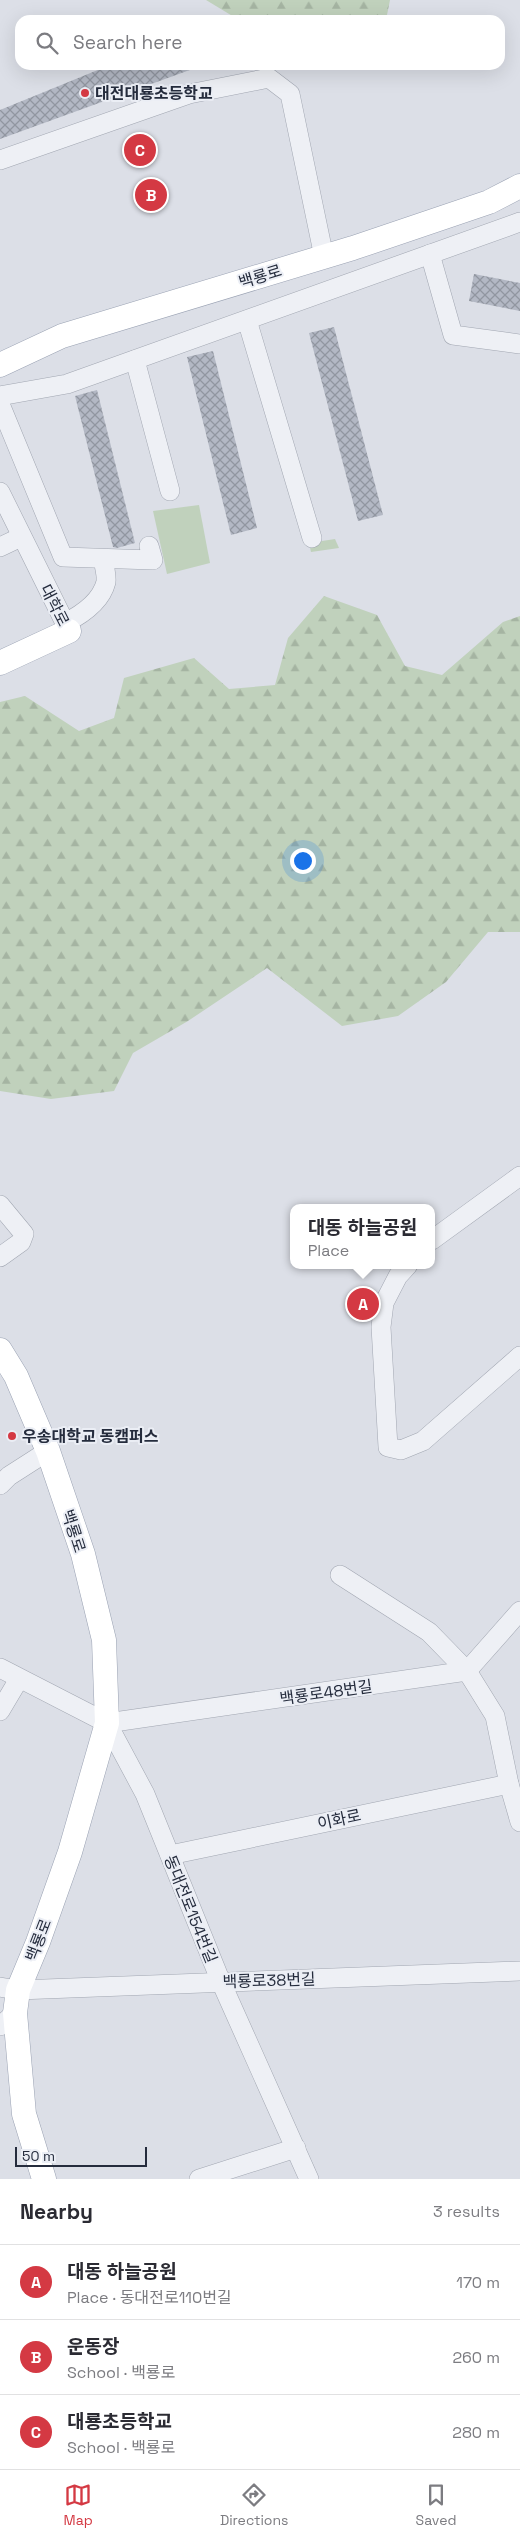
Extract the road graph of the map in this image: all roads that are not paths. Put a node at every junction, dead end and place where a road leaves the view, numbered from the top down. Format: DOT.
graph roads {
  1 [pos="0,160"];
  2 [pos="520,186"];
  3 [pos="520,222"];
  4 [pos="430,254"];
  5 [pos="324,257"];
  6 [pos="247,320"];
  7 [pos="520,344"];
  8 [pos="135,360"];
  9 [pos="0,365"];
  10 [pos="0,396"];
  11 [pos="0,404"];
  12 [pos="170,491"];
  13 [pos="0,492"];
  14 [pos="21,537"];
  15 [pos="312,538"];
  16 [pos="149,546"];
  17 [pos="0,547"];
  18 [pos="103,559"];
  19 [pos="67,627"];
  20 [pos="0,664"];
  21 [pos="520,1176"];
  22 [pos="0,1205"];
  23 [pos="435,1238"];
  24 [pos="0,1257"];
  25 [pos="404,1269"];
  26 [pos="0,1350"];
  27 [pos="520,1356"];
  28 [pos="48,1451"];
  29 [pos="0,1485"];
  30 [pos="340,1575"];
  31 [pos="520,1612"];
  32 [pos="0,1668"];
  33 [pos="467,1671"];
  34 [pos="19,1679"];
  35 [pos="0,1711"];
  36 [pos="106,1723"];
  37 [pos="514,1795"];
  38 [pos="520,1822"];
  39 [pos="170,1855"];
  40 [pos="520,1971"];
  41 [pos="221,1982"];
  42 [pos="9,1988"];
  43 [pos="8,2019"];
  44 [pos="296,2148"];
  45 [pos="44,2179"];
  46 [pos="199,2179"];
  47 [pos="309,2179"];
  1 -- 5 [label="street"];
  2 -- 5 [label="main road, 백룡로"];
  3 -- 4 [label="street"];
  4 -- 6 [label="street"];
  4 -- 7 [label="street"];
  5 -- 9 [label="main road, 백룡로"];
  6 -- 8 [label="street"];
  6 -- 15 [label="street"];
  8 -- 10 [label="street"];
  8 -- 12 [label="street"];
  11 -- 18 [label="street"];
  13 -- 14 [label="street, 대학로"];
  14 -- 17 [label="street"];
  14 -- 19 [label="street, 대학로"];
  16 -- 18 [label="street"];
  18 -- 19 [label="street"];
  19 -- 20 [label="main road, 대학로"];
  21 -- 23 [label="street"];
  22 -- 24 [label="street"];
  25 -- 27 [label="street"];
  26 -- 28 [label="main road, 백룡로"];
  28 -- 29 [label="street"];
  28 -- 36 [label="main road, 백룡로"];
  30 -- 33 [label="street"];
  31 -- 33 [label="street"];
  32 -- 34 [label="street"];
  33 -- 36 [label="street, 백룡로48번길"];
  33 -- 37 [label="street"];
  34 -- 35 [label="street"];
  34 -- 36 [label="street"];
  36 -- 39 [label="street, 동대전로154번길"];
  36 -- 42 [label="main road, 백룡로"];
  37 -- 38 [label="street"];
  37 -- 39 [label="street, 이화로"];
  39 -- 41 [label="street, 동대전로154번길"];
  40 -- 41 [label="street, 백룡로38번길"];
  41 -- 42 [label="street, 백룡로38번길"];
  41 -- 44 [label="street, 동대전로154번길"];
  42 -- 43 [label="main road, 백룡로"];
  43 -- 45 [label="main road, 백룡로"];
  44 -- 46 [label="street"];
  44 -- 47 [label="street, 동대전로154번길"];
}
